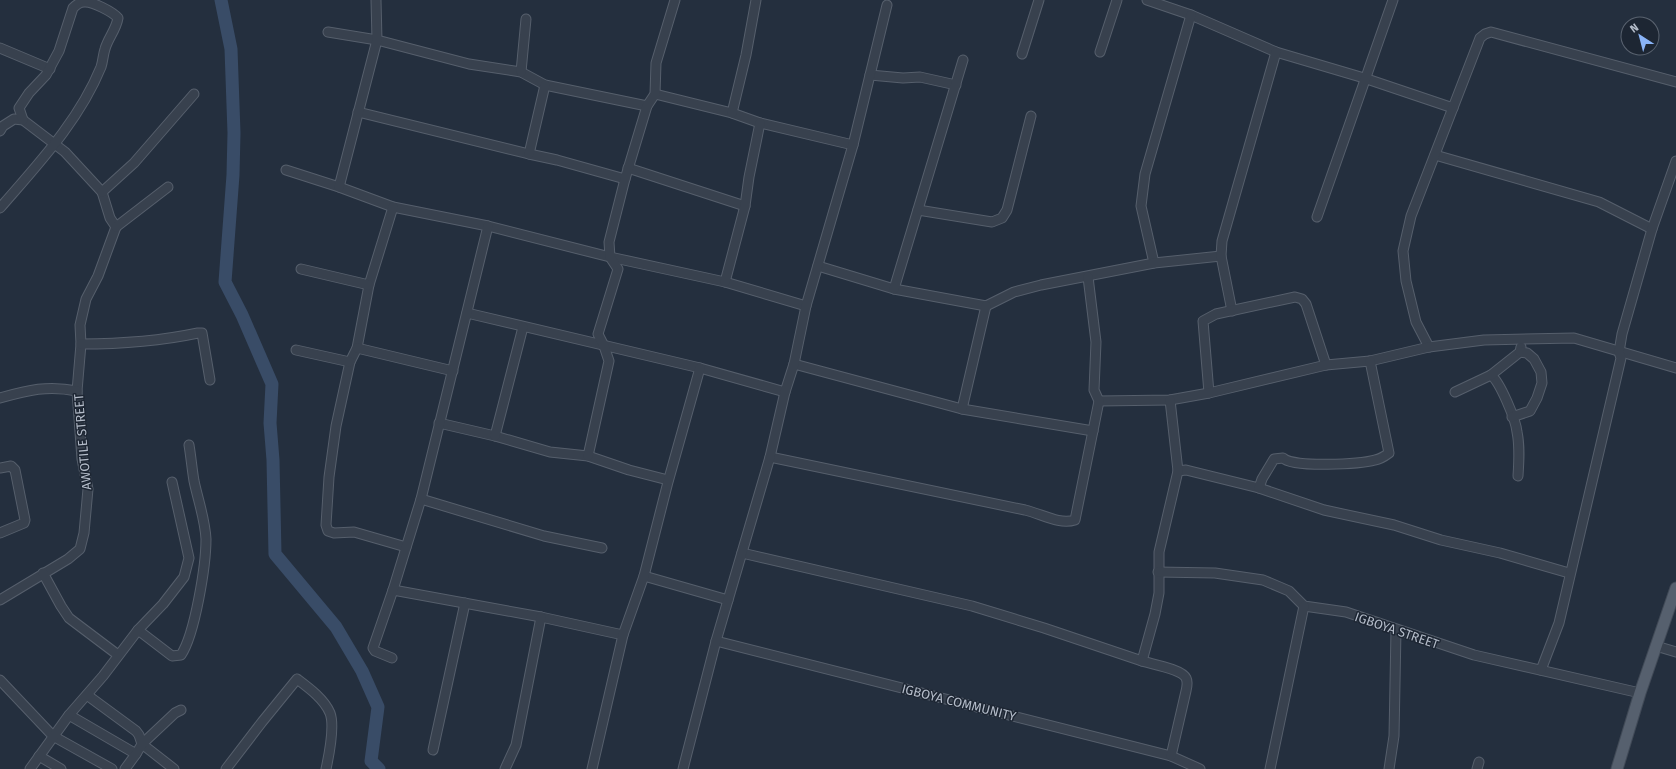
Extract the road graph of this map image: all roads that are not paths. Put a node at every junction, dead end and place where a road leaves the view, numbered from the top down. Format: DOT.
graph roads {
  1 [pos="376,0"];
  2 [pos="675,0"];
  3 [pos="756,0"];
  4 [pos="1039,0"];
  5 [pos="1117,0"];
  6 [pos="1147,0"];
  7 [pos="1393,0"];
  8 [pos="1158,2"];
  9 [pos="887,5"];
  10 [pos="1191,15"];
  11 [pos="526,18"];
  12 [pos="328,32"];
  13 [pos="377,40"];
  14 [pos="0,48"];
  15 [pos="1100,52"];
  16 [pos="1276,52"];
  17 [pos="1022,54"];
  18 [pos="963,60"];
  19 [pos="50,68"];
  20 [pos="521,72"];
  21 [pos="870,75"];
  22 [pos="1364,78"];
  23 [pos="1676,82"];
  24 [pos="545,85"];
  25 [pos="956,85"];
  26 [pos="194,94"];
  27 [pos="655,94"];
  28 [pos="647,106"];
  29 [pos="1453,108"];
  30 [pos="358,112"];
  31 [pos="732,113"];
  32 [pos="1031,116"];
  33 [pos="23,120"];
  34 [pos="760,123"];
  35 [pos="0,131"];
  36 [pos="55,144"];
  37 [pos="853,146"];
  38 [pos="529,154"];
  39 [pos="1435,155"];
  40 [pos="1676,161"];
  41 [pos="628,168"];
  42 [pos="286,170"];
  43 [pos="625,179"];
  44 [pos="168,187"];
  45 [pos="339,187"];
  46 [pos="102,192"];
  47 [pos="745,206"];
  48 [pos="393,207"];
  49 [pos="0,208"];
  50 [pos="918,210"];
  51 [pos="1317,217"];
  52 [pos="488,226"];
  53 [pos="116,227"];
  54 [pos="1652,229"];
  55 [pos="1221,256"];
  56 [pos="610,258"];
  57 [pos="1154,263"];
  58 [pos="818,266"];
  59 [pos="301,269"];
  60 [pos="1088,277"];
  61 [pos="725,282"];
  62 [pos="369,285"];
  63 [pos="894,289"];
  64 [pos="806,306"];
  65 [pos="986,306"];
  66 [pos="1232,311"];
  67 [pos="467,313"];
  68 [pos="523,327"];
  69 [pos="1522,339"];
  70 [pos="81,344"];
  71 [pos="604,346"];
  72 [pos="1429,347"];
  73 [pos="357,348"];
  74 [pos="296,350"];
  75 [pos="1520,352"];
  76 [pos="1619,352"];
  77 [pos="1370,361"];
  78 [pos="350,362"];
  79 [pos="794,364"];
  80 [pos="1326,365"];
  81 [pos="700,368"];
  82 [pos="1676,368"];
  83 [pos="453,371"];
  84 [pos="1491,375"];
  85 [pos="210,380"];
  86 [pos="77,391"];
  87 [pos="784,392"];
  88 [pos="1456,392"];
  89 [pos="1209,393"];
  90 [pos="0,398"];
  91 [pos="1170,400"];
  92 [pos="1099,401"];
  93 [pos="962,409"];
  94 [pos="1512,417"];
  95 [pos="440,423"];
  96 [pos="1093,431"];
  97 [pos="495,436"];
  98 [pos="189,445"];
  99 [pos="588,456"];
  100 [pos="770,457"];
  101 [pos="0,468"];
  102 [pos="1178,471"];
  103 [pos="1518,476"];
  104 [pos="668,480"];
  105 [pos="172,482"];
  106 [pos="1259,488"];
  107 [pos="421,499"];
  108 [pos="0,533"];
  109 [pos="406,547"];
  110 [pos="602,548"];
  111 [pos="742,553"];
  112 [pos="1158,572"];
  113 [pos="43,573"];
  114 [pos="1569,573"];
  115 [pos="644,576"];
  116 [pos="1676,588"];
  117 [pos="393,590"];
  118 [pos="0,600"];
  119 [pos="728,600"];
  120 [pos="465,603"];
  121 [pos="1304,606"];
  122 [pos="542,617"];
  123 [pos="138,630"];
  124 [pos="1396,630"];
  125 [pos="623,635"];
  126 [pos="716,641"];
  127 [pos="1656,646"];
  128 [pos="1676,652"];
  129 [pos="118,655"];
  130 [pos="392,658"];
  131 [pos="1142,661"];
  132 [pos="1541,670"];
  133 [pos="0,680"];
  134 [pos="1640,693"];
  135 [pos="87,695"];
  136 [pos="181,710"];
  137 [pos="69,715"];
  138 [pos="53,736"];
  139 [pos="142,744"];
  140 [pos="433,750"];
  141 [pos="136,754"];
  142 [pos="39,756"];
  143 [pos="1172,756"];
  144 [pos="30,769"];
  145 [pos="61,769"];
  146 [pos="112,769"];
  147 [pos="125,769"];
  148 [pos="174,769"];
  149 [pos="226,769"];
  150 [pos="326,769"];
  151 [pos="505,769"];
  152 [pos="592,769"];
  153 [pos="684,769"];
  154 [pos="1200,769"];
  155 [pos="1270,769"];
  156 [pos="1389,769"];
  157 [pos="1617,769"];
  1 -- 13 [label="street"];
  2 -- 27 [label="street"];
  3 -- 31 [label="street"];
  4 -- 17 [label="street"];
  5 -- 15 [label="street"];
  6 -- 8 [label="street"];
  7 -- 22 [label="street"];
  8 -- 10 [label="street"];
  9 -- 21 [label="street"];
  10 -- 16 [label="street"];
  10 -- 57 [label="street"];
  11 -- 20 [label="street"];
  12 -- 13 [label="street"];
  13 -- 20 [label="street"];
  13 -- 30 [label="street"];
  14 -- 19 [label="street"];
  16 -- 22 [label="street"];
  16 -- 55 [label="street"];
  18 -- 25 [label="street"];
  19 -- 33 [label="street"];
  19 -- 36 [label="street"];
  20 -- 24 [label="street"];
  21 -- 25 [label="street"];
  21 -- 37 [label="street"];
  22 -- 29 [label="street"];
  22 -- 51 [label="street"];
  23 -- 29 [label="street"];
  24 -- 28 [label="street"];
  24 -- 38 [label="street"];
  25 -- 50 [label="street"];
  26 -- 46 [label="street"];
  27 -- 28 [label="street"];
  27 -- 31 [label="street"];
  28 -- 41 [label="street"];
  29 -- 39 [label="street"];
  30 -- 38 [label="street"];
  30 -- 45 [label="street"];
  31 -- 34 [label="street"];
  32 -- 50 [label="street"];
  33 -- 35 [label="street"];
  33 -- 36 [label="street"];
  34 -- 37 [label="street"];
  34 -- 47 [label="street"];
  36 -- 46 [label="street"];
  36 -- 49 [label="street"];
  37 -- 58 [label="street"];
  38 -- 43 [label="street"];
  39 -- 54 [label="street"];
  39 -- 72 [label="street"];
  40 -- 54 [label="street"];
  41 -- 43 [label="street"];
  41 -- 47 [label="street"];
  42 -- 45 [label="street"];
  43 -- 56 [label="street"];
  44 -- 53 [label="street"];
  45 -- 48 [label="street"];
  46 -- 53 [label="street"];
  47 -- 61 [label="street"];
  48 -- 52 [label="street"];
  48 -- 62 [label="street"];
  50 -- 63 [label="street"];
  52 -- 56 [label="street"];
  52 -- 67 [label="street"];
  53 -- 70 [label="street, AWOTILE STREET"];
  54 -- 76 [label="street"];
  55 -- 57 [label="street"];
  55 -- 66 [label="street"];
  56 -- 61 [label="street"];
  56 -- 71 [label="street"];
  57 -- 60 [label="street"];
  58 -- 63 [label="street"];
  58 -- 64 [label="street"];
  59 -- 62 [label="street"];
  60 -- 65 [label="street"];
  60 -- 92 [label="street"];
  61 -- 64 [label="street"];
  62 -- 73 [label="street"];
  63 -- 65 [label="street"];
  64 -- 79 [label="street"];
  65 -- 93 [label="street"];
  66 -- 80 [label="street"];
  66 -- 89 [label="street"];
  67 -- 68 [label="street"];
  67 -- 83 [label="street"];
  68 -- 71 [label="street"];
  68 -- 97 [label="street"];
  69 -- 72 [label="street"];
  69 -- 75 [label="street"];
  69 -- 76 [label="street"];
  70 -- 85 [label="street"];
  70 -- 86 [label="street, AWOTILE STREET"];
  71 -- 81 [label="street"];
  71 -- 99 [label="street"];
  72 -- 77 [label="street"];
  73 -- 78 [label="street"];
  73 -- 83 [label="street"];
  74 -- 78 [label="street"];
  75 -- 84 [label="street"];
  75 -- 94 [label="street"];
  76 -- 82 [label="street"];
  76 -- 114 [label="street"];
  77 -- 80 [label="street"];
  77 -- 106 [label="street"];
  78 -- 109 [label="street"];
  79 -- 87 [label="street"];
  79 -- 93 [label="street"];
  80 -- 89 [label="street"];
  81 -- 87 [label="street"];
  81 -- 104 [label="street"];
  83 -- 95 [label="street"];
  84 -- 88 [label="street"];
  84 -- 94 [label="street"];
  86 -- 90 [label="street"];
  86 -- 113 [label="street, AWOTILE STREET"];
  87 -- 100 [label="street"];
  89 -- 91 [label="street"];
  91 -- 92 [label="street"];
  91 -- 102 [label="street"];
  92 -- 96 [label="street"];
  93 -- 96 [label="street"];
  94 -- 103 [label="street"];
  95 -- 97 [label="street"];
  95 -- 107 [label="street"];
  96 -- 100 [label="street"];
  97 -- 99 [label="street"];
  98 -- 123 [label="street"];
  99 -- 104 [label="street"];
  100 -- 111 [label="street"];
  101 -- 108 [label="street"];
  102 -- 106 [label="street"];
  102 -- 112 [label="street"];
  104 -- 115 [label="street"];
  105 -- 123 [label="street"];
  106 -- 114 [label="street"];
  107 -- 109 [label="street"];
  107 -- 110 [label="street"];
  109 -- 117 [label="street"];
  111 -- 119 [label="street"];
  111 -- 131 [label="street"];
  112 -- 121 [label="street"];
  112 -- 131 [label="street"];
  113 -- 118 [label="street, AWOTILE STREET"];
  113 -- 129 [label="street"];
  114 -- 132 [label="street"];
  115 -- 119 [label="street"];
  115 -- 125 [label="street"];
  116 -- 127 [label="main road"];
  117 -- 120 [label="street"];
  117 -- 130 [label="street"];
  119 -- 126 [label="street"];
  120 -- 122 [label="street"];
  120 -- 140 [label="street"];
  121 -- 124 [label="street, IGBOYA STREET"];
  121 -- 155 [label="street"];
  122 -- 125 [label="street"];
  122 -- 151 [label="street"];
  123 -- 129 [label="street"];
  124 -- 132 [label="street, IGBOYA STREET"];
  124 -- 156 [label="street"];
  125 -- 152 [label="street"];
  126 -- 143 [label="street, IGBOYA COMMUNITY"];
  126 -- 153 [label="street"];
  127 -- 128 [label="street"];
  127 -- 134 [label="main road"];
  129 -- 135 [label="street"];
  131 -- 143 [label="street"];
  132 -- 134 [label="street, IGBOYA STREET"];
  133 -- 138 [label="street"];
  134 -- 157 [label="main road"];
  135 -- 137 [label="street"];
  135 -- 139 [label="street"];
  136 -- 139 [label="street"];
  137 -- 138 [label="street"];
  137 -- 141 [label="street"];
  138 -- 142 [label="street"];
  138 -- 146 [label="street"];
  139 -- 141 [label="street"];
  139 -- 148 [label="street"];
  141 -- 147 [label="street"];
  142 -- 144 [label="street"];
  142 -- 145 [label="street"];
  143 -- 154 [label="street, IGBOYA COMMUNITY"];
  149 -- 150 [label="street"];
}
